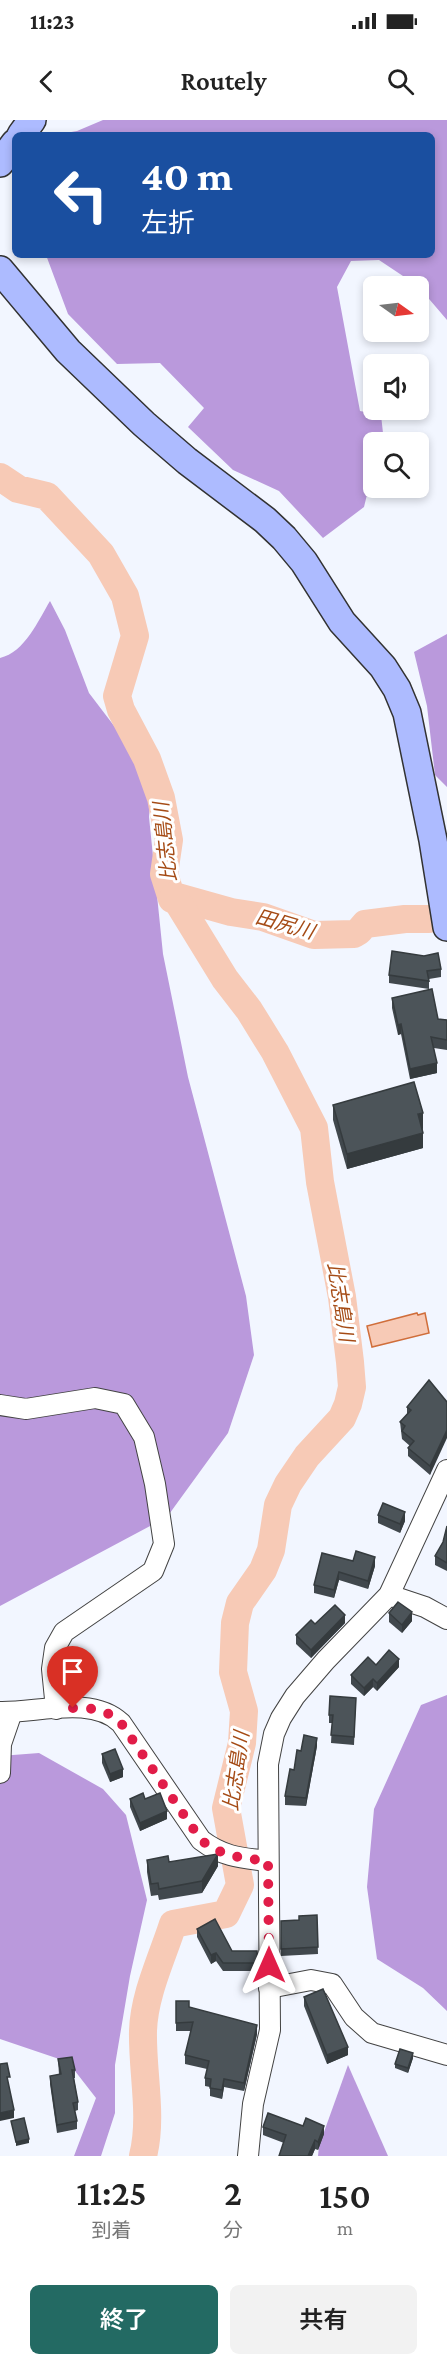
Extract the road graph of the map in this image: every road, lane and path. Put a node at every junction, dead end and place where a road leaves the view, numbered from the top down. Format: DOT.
graph roads {
  1 [pos="12,147"];
  2 [pos="0,163"];
  3 [pos="1,275"];
  4 [pos="447,927"];
  5 [pos="0,1405"];
  6 [pos="447,1470"];
  7 [pos="389,1594"];
  8 [pos="447,1619"];
  9 [pos="56,1709"];
  10 [pos="6,1712"];
  11 [pos="0,1773"];
  12 [pos="260,1860"];
  13 [pos="269,1988"];
  14 [pos="447,2055"];
  15 [pos="248,2156"];
  1 -- 2 [label="street"];
  3 -- 4 [label="street"];
  5 -- 9 [label="street"];
  6 -- 7 [label="street"];
  7 -- 8 [label="street"];
  7 -- 12 [label="street"];
  9 -- 10 [label="street"];
  9 -- 12 [label="street"];
  10 -- 11 [label="street"];
  12 -- 13 [label="street"];
  13 -- 14 [label="street"];
  13 -- 15 [label="street"];
}
